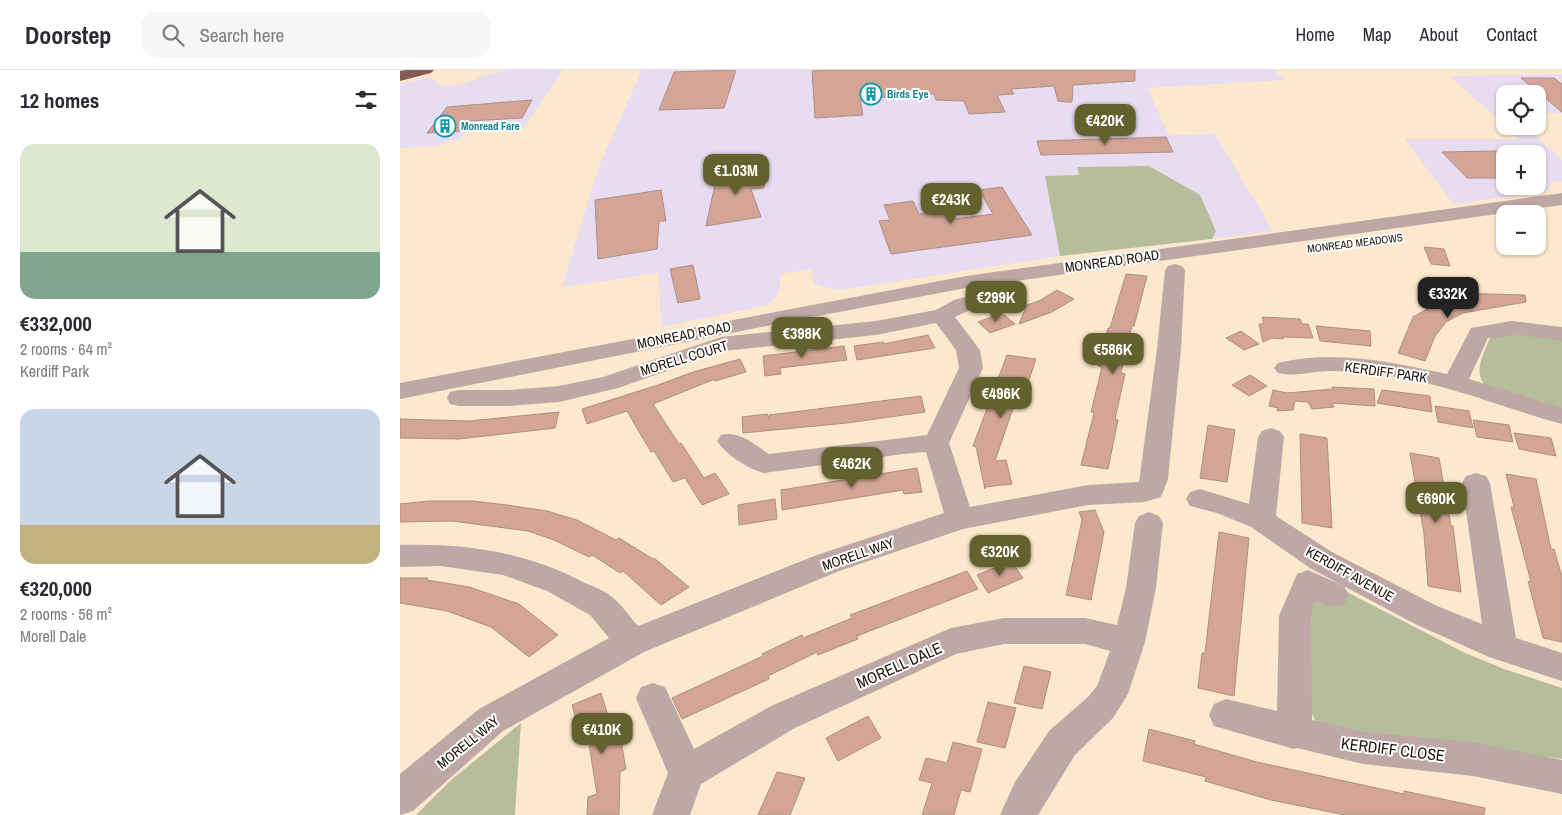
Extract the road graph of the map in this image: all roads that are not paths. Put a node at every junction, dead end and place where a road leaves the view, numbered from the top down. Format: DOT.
graph roads {
  1 [pos="426,70"];
  2 [pos="400,76"];
  3 [pos="1562,199"];
  4 [pos="1562,217"];
  5 [pos="1546,219"];
  6 [pos="1496,225"];
  7 [pos="1339,237"];
  8 [pos="1206,263"];
  9 [pos="1175,270"];
  10 [pos="996,295"];
  11 [pos="942,315"];
  12 [pos="1562,334"];
  13 [pos="1286,368"];
  14 [pos="1456,382"];
  15 [pos="400,391"];
  16 [pos="460,398"];
  17 [pos="1562,416"];
  18 [pos="1270,437"];
  19 [pos="730,441"];
  20 [pos="936,443"];
  21 [pos="1476,483"];
  22 [pos="1200,499"];
  23 [pos="960,520"];
  24 [pos="1261,520"];
  25 [pos="1149,523"];
  26 [pos="400,556"];
  27 [pos="1333,595"];
  28 [pos="632,642"];
  29 [pos="1129,642"];
  30 [pos="1501,647"];
  31 [pos="1562,667"];
  32 [pos="653,698"];
  33 [pos="1226,715"];
  34 [pos="1294,733"];
  35 [pos="686,772"];
  36 [pos="1562,777"];
  37 [pos="400,798"];
  38 [pos="671,815"];
  39 [pos="1019,815"];
  1 -- 2 [label="highway"];
  3 -- 7 [label="street, MONREAD ROAD"];
  4 -- 5 [label="street"];
  6 -- 7 [label="street, MONREAD MEADOWS"];
  7 -- 8 [label="street, MONREAD MEADOWS"];
  7 -- 15 [label="street, MONREAD ROAD"];
  9 -- 23 [label="street, MORELL WAY"];
  10 -- 11 [label="street, MORELL COURT"];
  11 -- 16 [label="street, MORELL COURT"];
  11 -- 20 [label="street"];
  12 -- 14 [label="street"];
  13 -- 14 [label="street, KERDIFF PARK"];
  14 -- 17 [label="street, KERDIFF PARK"];
  18 -- 24 [label="street"];
  19 -- 20 [label="street"];
  20 -- 23 [label="street"];
  21 -- 30 [label="street"];
  22 -- 24 [label="street, KERDIFF AVENUE"];
  23 -- 28 [label="street, MORELL WAY"];
  24 -- 30 [label="street, KERDIFF AVENUE"];
  25 -- 29 [label="street"];
  26 -- 28 [label="street"];
  27 -- 34 [label="street"];
  28 -- 37 [label="street, MORELL WAY"];
  29 -- 35 [label="street, MORELL DALE"];
  29 -- 39 [label="street"];
  30 -- 31 [label="street, KERDIFF AVENUE"];
  32 -- 35 [label="street"];
  33 -- 34 [label="street, KERDIFF CLOSE"];
  34 -- 36 [label="street, KERDIFF CLOSE"];
  35 -- 38 [label="street"];
}
